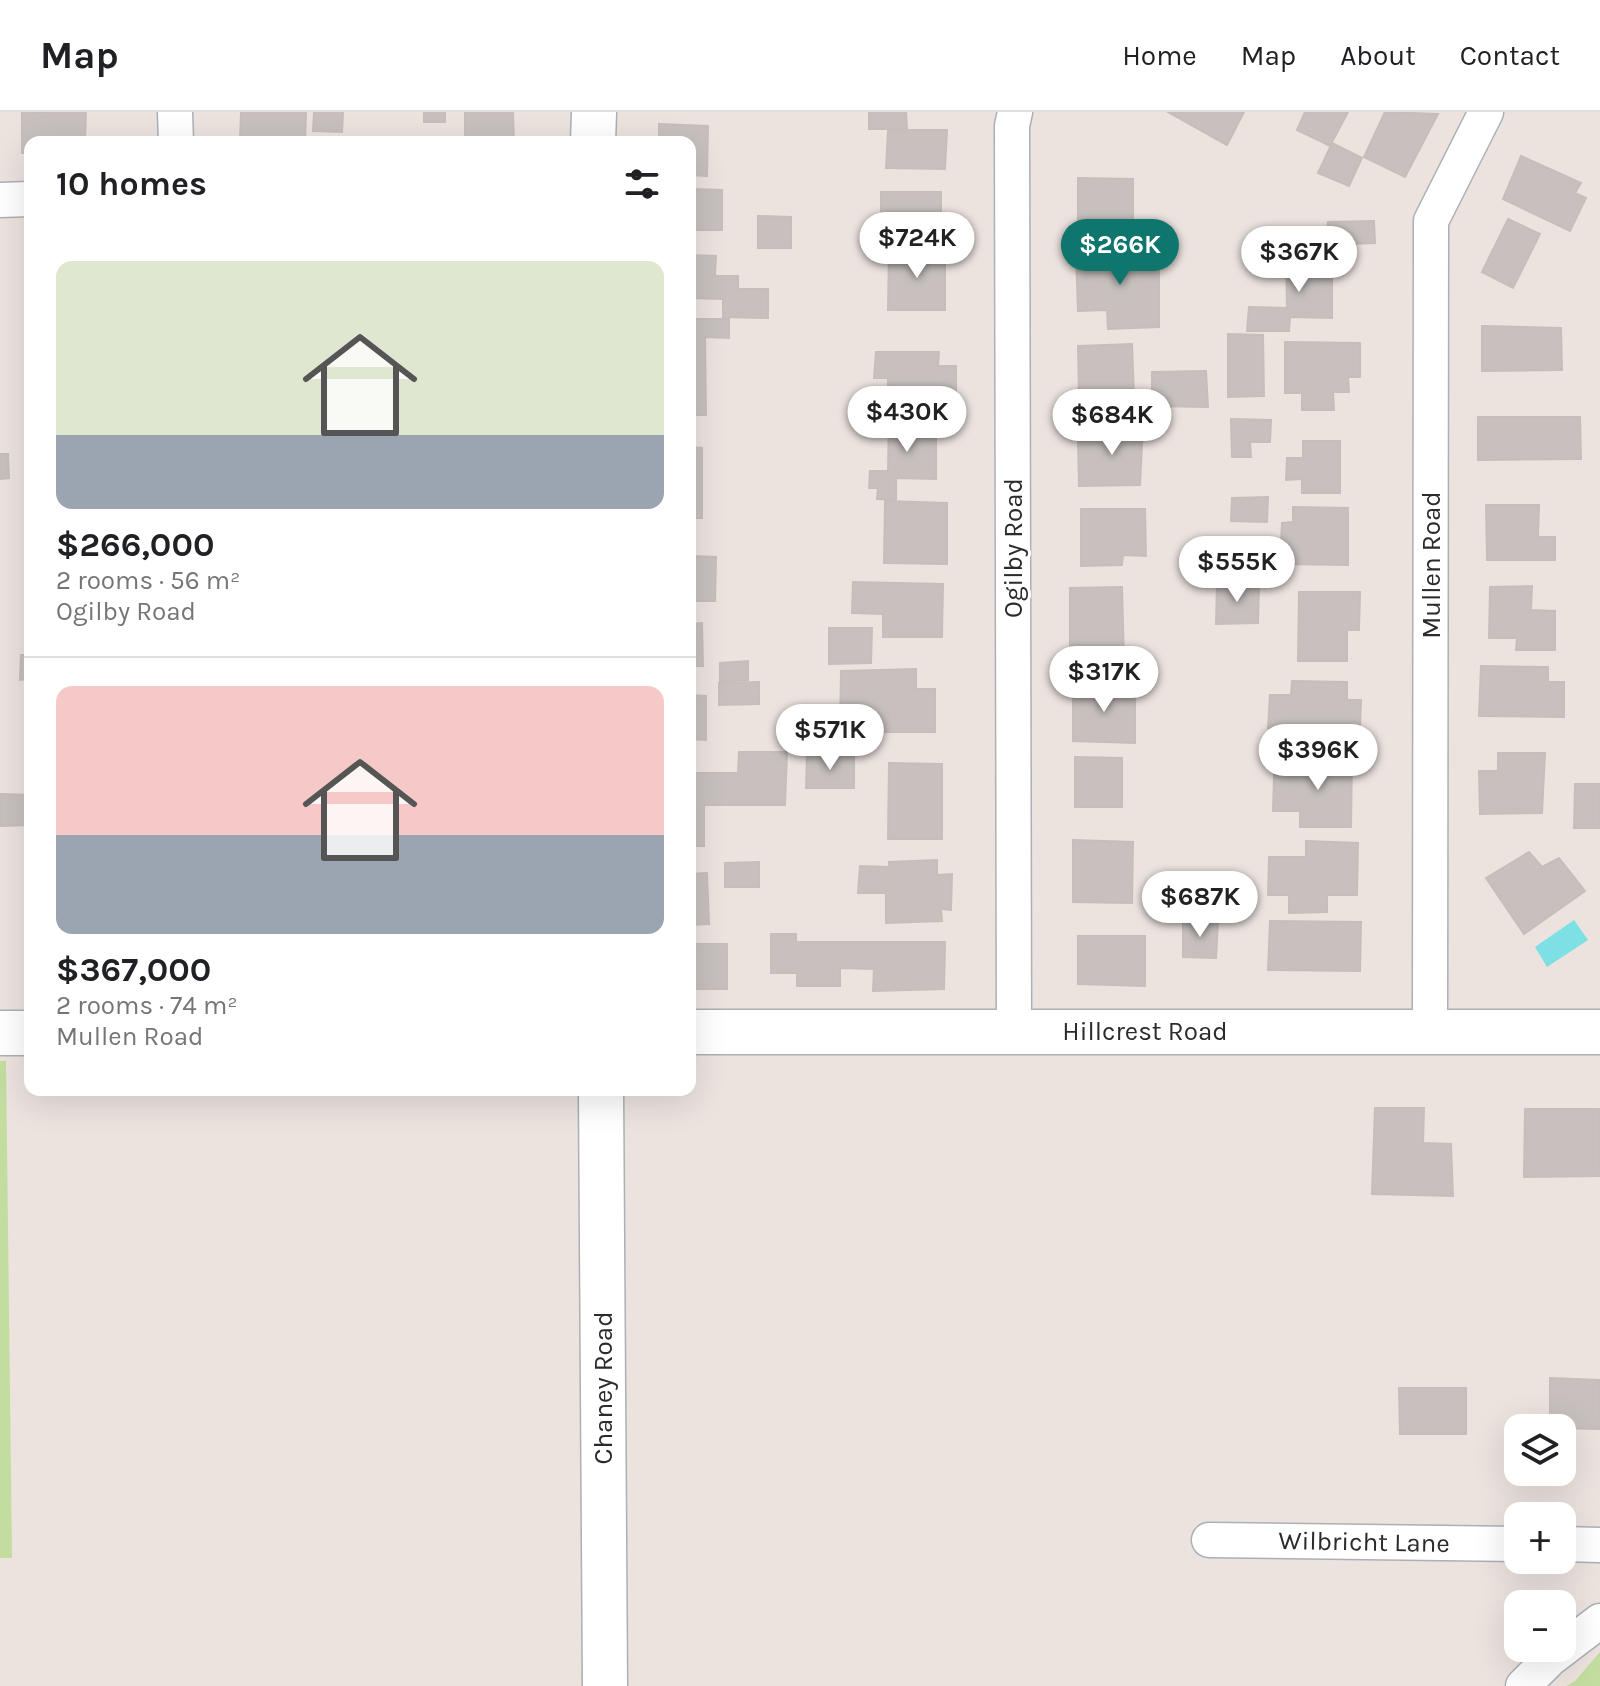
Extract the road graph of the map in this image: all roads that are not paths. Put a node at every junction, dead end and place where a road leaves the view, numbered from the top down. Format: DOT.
graph roads {
  1 [pos="175,112"];
  2 [pos="594,112"];
  3 [pos="1015,112"];
  4 [pos="1486,112"];
  5 [pos="176,136"];
  6 [pos="593,136"];
  7 [pos="24,199"];
  8 [pos="0,200"];
  9 [pos="1014,1031"];
  10 [pos="1430,1031"];
  11 [pos="696,1032"];
  12 [pos="1600,1032"];
  13 [pos="0,1033"];
  14 [pos="24,1033"];
  15 [pos="601,1096"];
  16 [pos="1209,1540"];
  17 [pos="1504,1544"];
  18 [pos="1576,1544"];
  19 [pos="1600,1545"];
  20 [pos="1600,1621"];
  21 [pos="605,1686"];
  22 [pos="1523,1686"];
  1 -- 5 [label="street"];
  2 -- 6 [label="street"];
  3 -- 9 [label="street, Ogilby Road"];
  4 -- 10 [label="street, Mullen Road"];
  7 -- 8 [label="street"];
  9 -- 10 [label="street, Hillcrest Road"];
  9 -- 11 [label="street, Hillcrest Road"];
  10 -- 12 [label="street, Hillcrest Road"];
  13 -- 14 [label="street"];
  15 -- 21 [label="street, Chaney Road"];
  16 -- 17 [label="street, Wilbricht Lane"];
  18 -- 19 [label="street"];
  20 -- 22 [label="street"];
}
